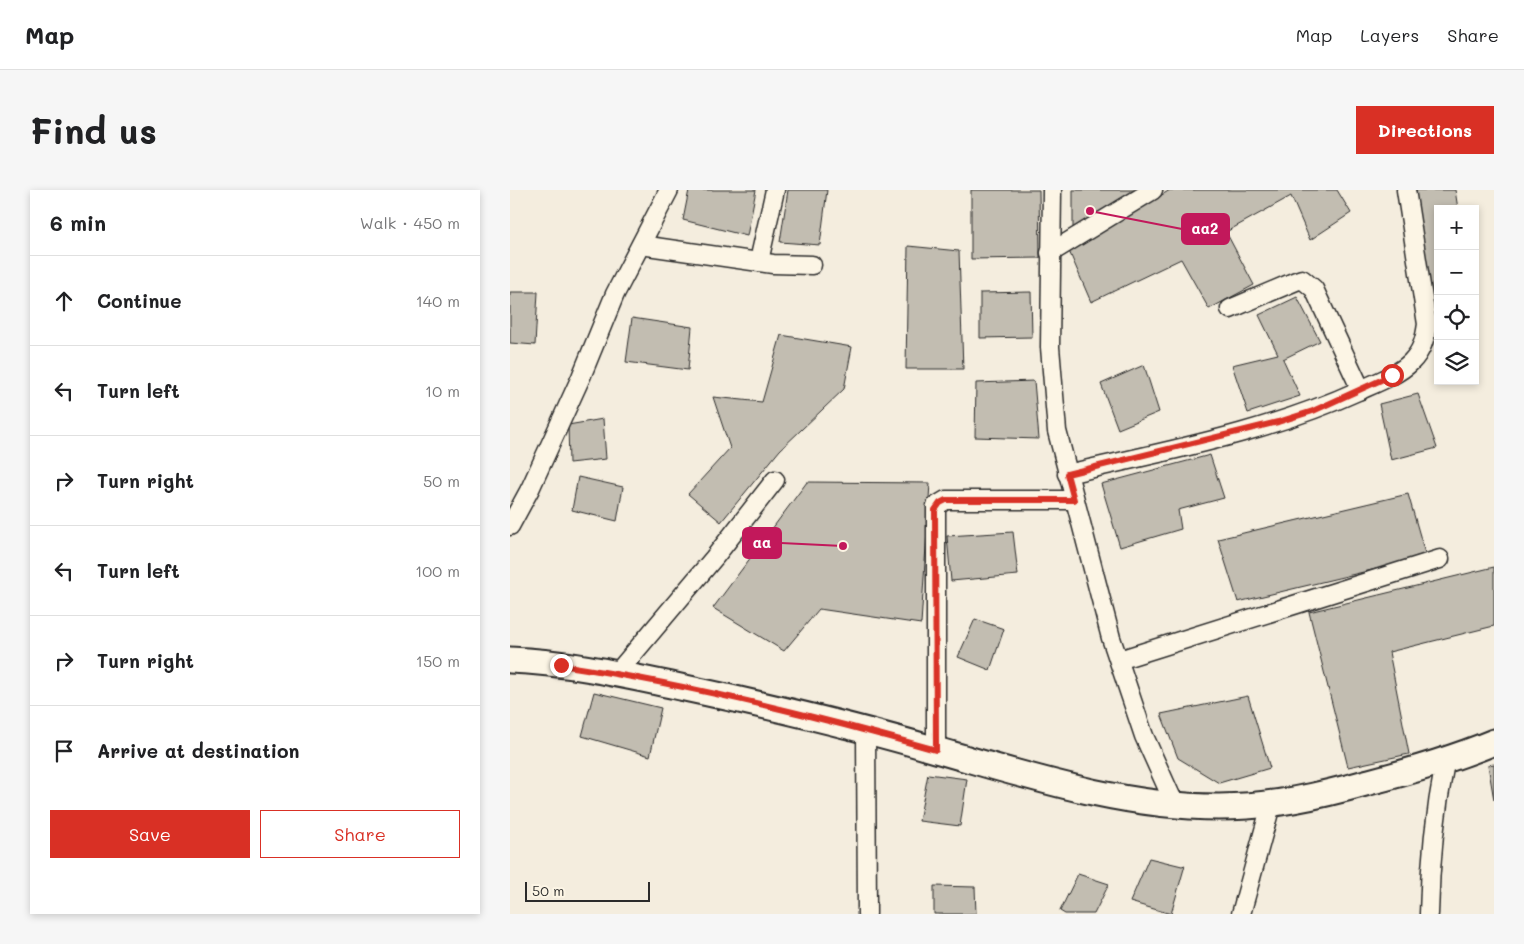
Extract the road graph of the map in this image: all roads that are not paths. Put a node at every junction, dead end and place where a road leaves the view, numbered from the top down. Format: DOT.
graph roads {
  1 [pos="668,190"];
  2 [pos="775,190"];
  3 [pos="1052,190"];
  4 [pos="1152,190"];
  5 [pos="1406,190"];
  6 [pos="641,245"];
  7 [pos="1050,253"];
  8 [pos="758,261"];
  9 [pos="812,265"];
  10 [pos="1230,309"];
  11 [pos="1361,390"];
  12 [pos="1067,474"];
  13 [pos="775,480"];
  14 [pos="1074,500"];
  15 [pos="510,526"];
  16 [pos="1440,559"];
  17 [pos="510,660"];
  18 [pos="1119,660"];
  19 [pos="617,673"];
  20 [pos="866,730"];
  21 [pos="1494,742"];
  22 [pos="936,750"];
  23 [pos="1444,762"];
  24 [pos="1175,805"];
  25 [pos="1271,805"];
  26 [pos="867,914"];
  27 [pos="1240,914"];
  28 [pos="1429,914"];
  1 -- 6 [label="street"];
  2 -- 8 [label="street"];
  3 -- 7 [label="street"];
  4 -- 7 [label="street"];
  5 -- 11 [label="street"];
  6 -- 8 [label="street"];
  6 -- 15 [label="street"];
  7 -- 12 [label="street"];
  8 -- 9 [label="street"];
  10 -- 11 [label="street"];
  11 -- 12 [label="street"];
  12 -- 14 [label="street"];
  13 -- 19 [label="street"];
  14 -- 18 [label="street"];
  14 -- 22 [label="street"];
  16 -- 18 [label="street"];
  17 -- 19 [label="street"];
  18 -- 24 [label="street"];
  19 -- 20 [label="street"];
  20 -- 22 [label="street"];
  20 -- 26 [label="street"];
  21 -- 23 [label="street"];
  22 -- 24 [label="street"];
  23 -- 25 [label="street"];
  23 -- 28 [label="street"];
  24 -- 25 [label="street"];
  25 -- 27 [label="street"];
}
